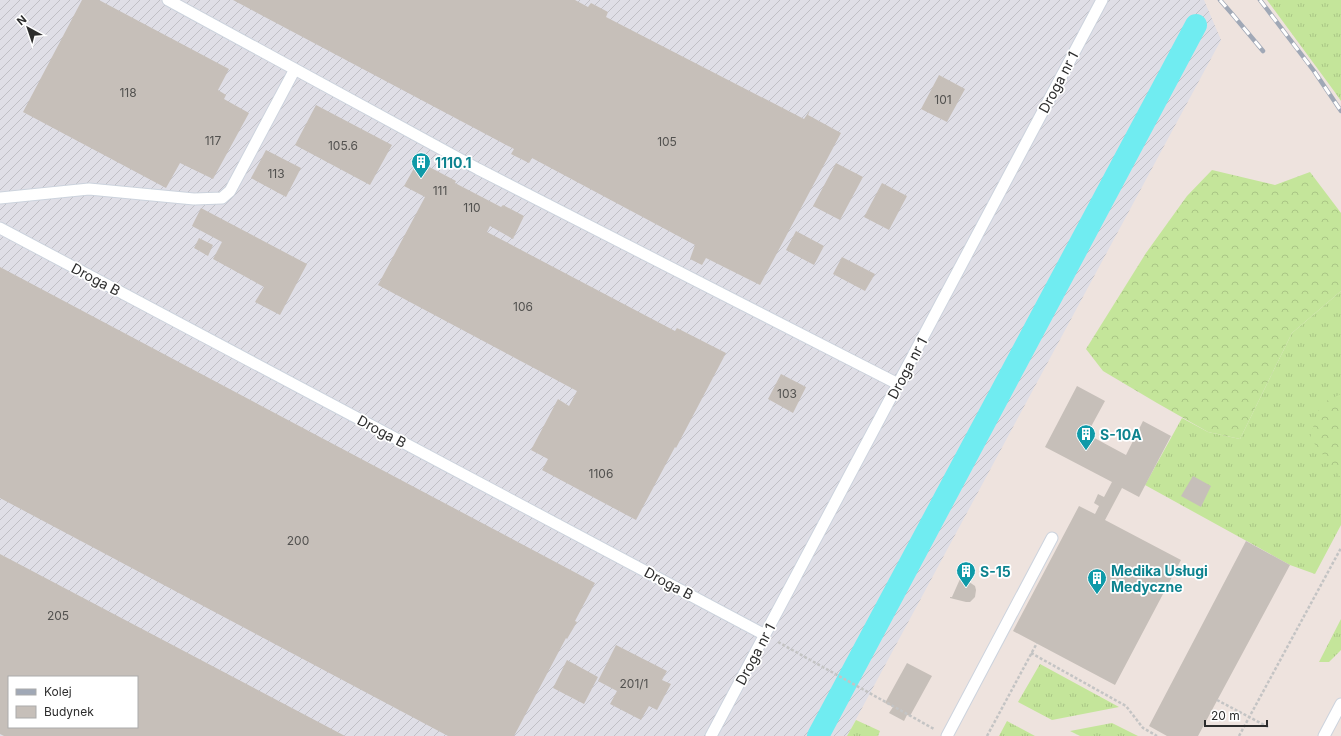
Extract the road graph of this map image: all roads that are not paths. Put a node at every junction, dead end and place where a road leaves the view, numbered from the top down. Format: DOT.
graph roads {
  1 [pos="168,0"];
  2 [pos="1102,0"];
  3 [pos="295,69"];
  4 [pos="0,198"];
  5 [pos="0,228"];
  6 [pos="898,384"];
  7 [pos="1052,538"];
  8 [pos="765,635"];
  9 [pos="1341,704"];
  10 [pos="943,734"];
  11 [pos="711,736"];
  12 [pos="1324,736"];
  1 -- 3 [label="lane"];
  2 -- 6 [label="lane, Droga nr 1"];
  3 -- 4 [label="lane"];
  3 -- 6 [label="lane"];
  5 -- 8 [label="lane, Droga B"];
  6 -- 8 [label="lane, Droga nr 1"];
  7 -- 10 [label="lane"];
  8 -- 11 [label="lane, Droga nr 1"];
  9 -- 12 [label="lane"];
}
